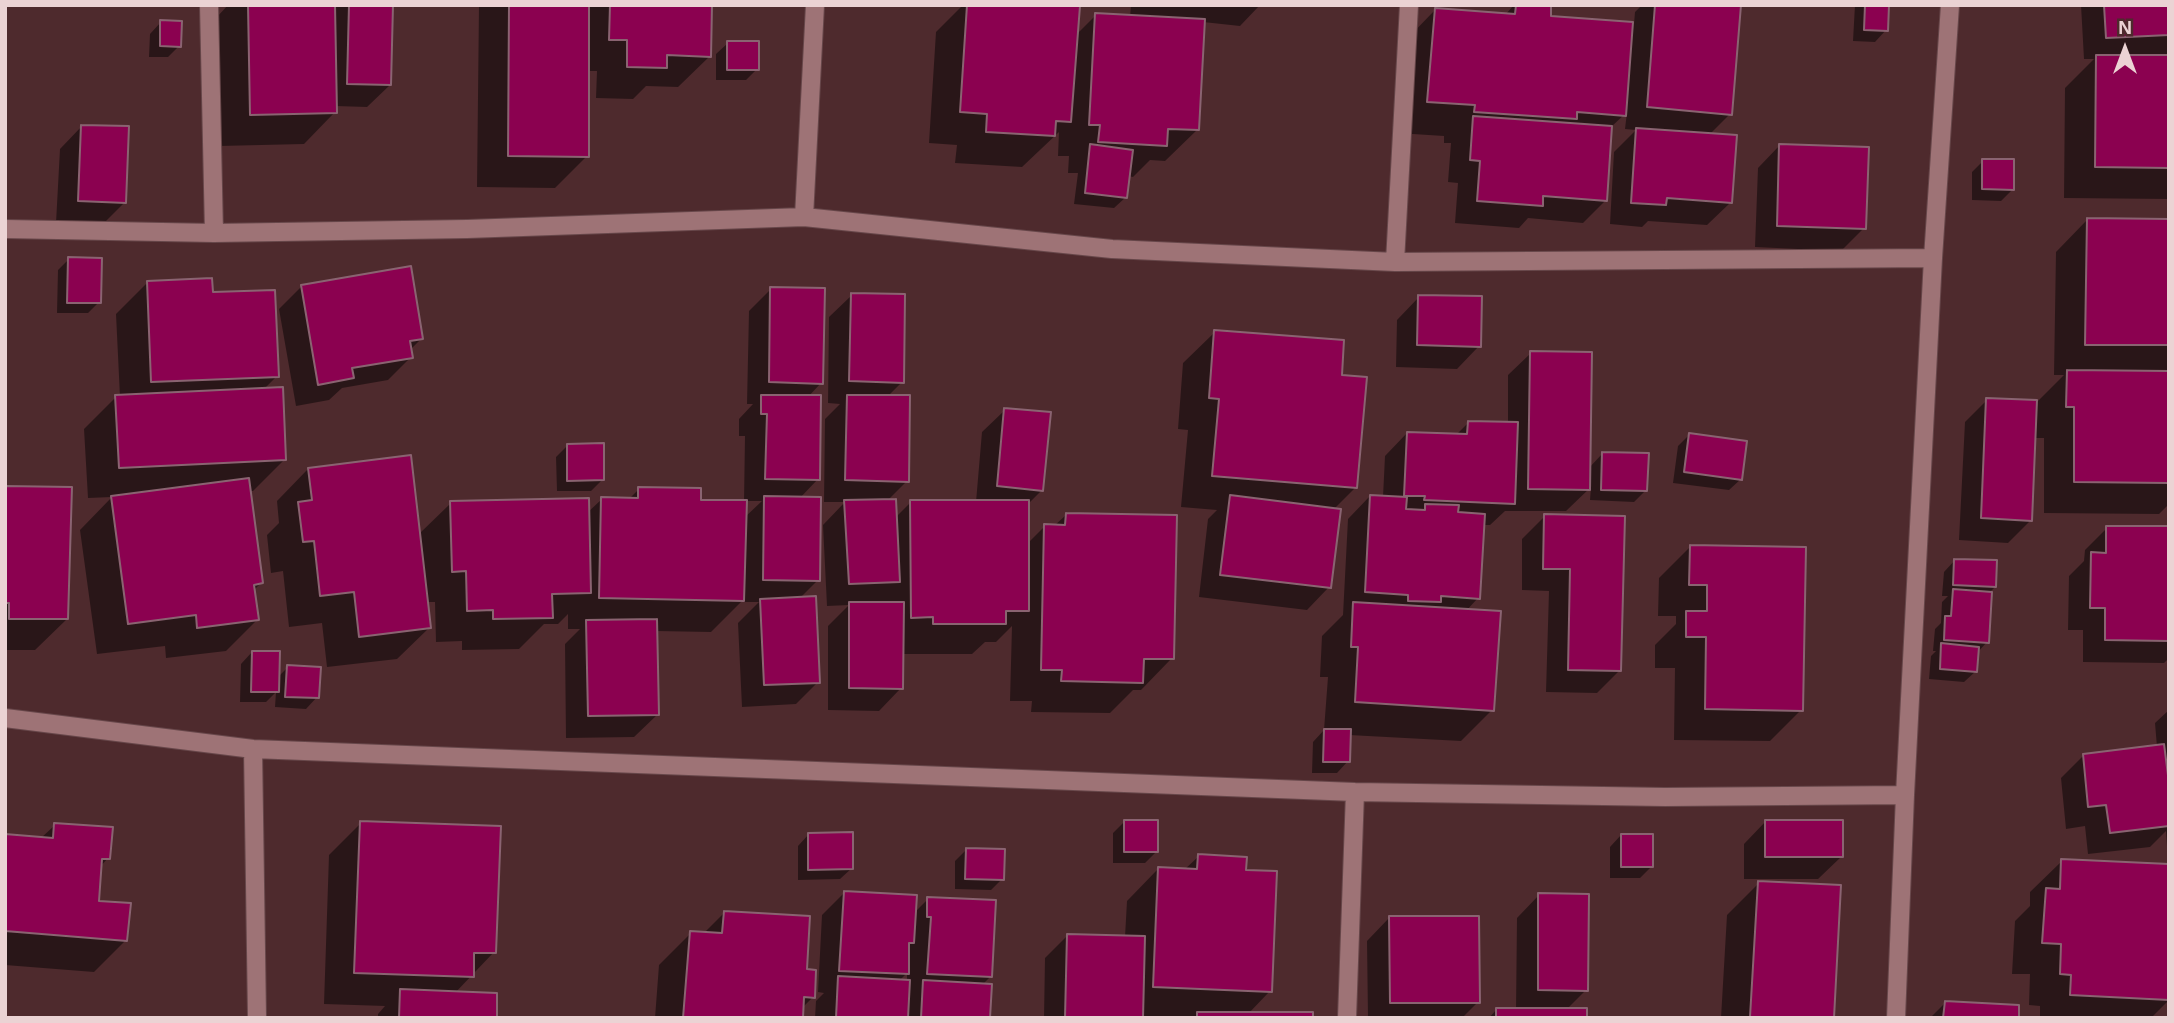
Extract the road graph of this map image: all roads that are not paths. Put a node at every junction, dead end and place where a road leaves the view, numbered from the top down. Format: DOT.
graph roads {
  1 [pos="209,5"];
  2 [pos="815,5"];
  3 [pos="1409,5"];
  4 [pos="1950,5"];
  5 [pos="804,217"];
  6 [pos="5,229"];
  7 [pos="214,233"];
  8 [pos="1933,258"];
  9 [pos="1395,262"];
  10 [pos="5,718"];
  11 [pos="253,749"];
  12 [pos="1355,792"];
  13 [pos="1905,795"];
  14 [pos="257,1018"];
  15 [pos="1347,1018"];
  16 [pos="1896,1018"];
  1 -- 7 [label="street"];
  2 -- 5 [label="street"];
  3 -- 9 [label="street"];
  4 -- 8 [label="street"];
  5 -- 7 [label="street"];
  5 -- 9 [label="street"];
  6 -- 7 [label="street"];
  8 -- 9 [label="street"];
  8 -- 13 [label="street"];
  10 -- 11 [label="street"];
  11 -- 12 [label="street"];
  11 -- 14 [label="street"];
  12 -- 13 [label="street"];
  12 -- 15 [label="street"];
  13 -- 16 [label="street"];
}
